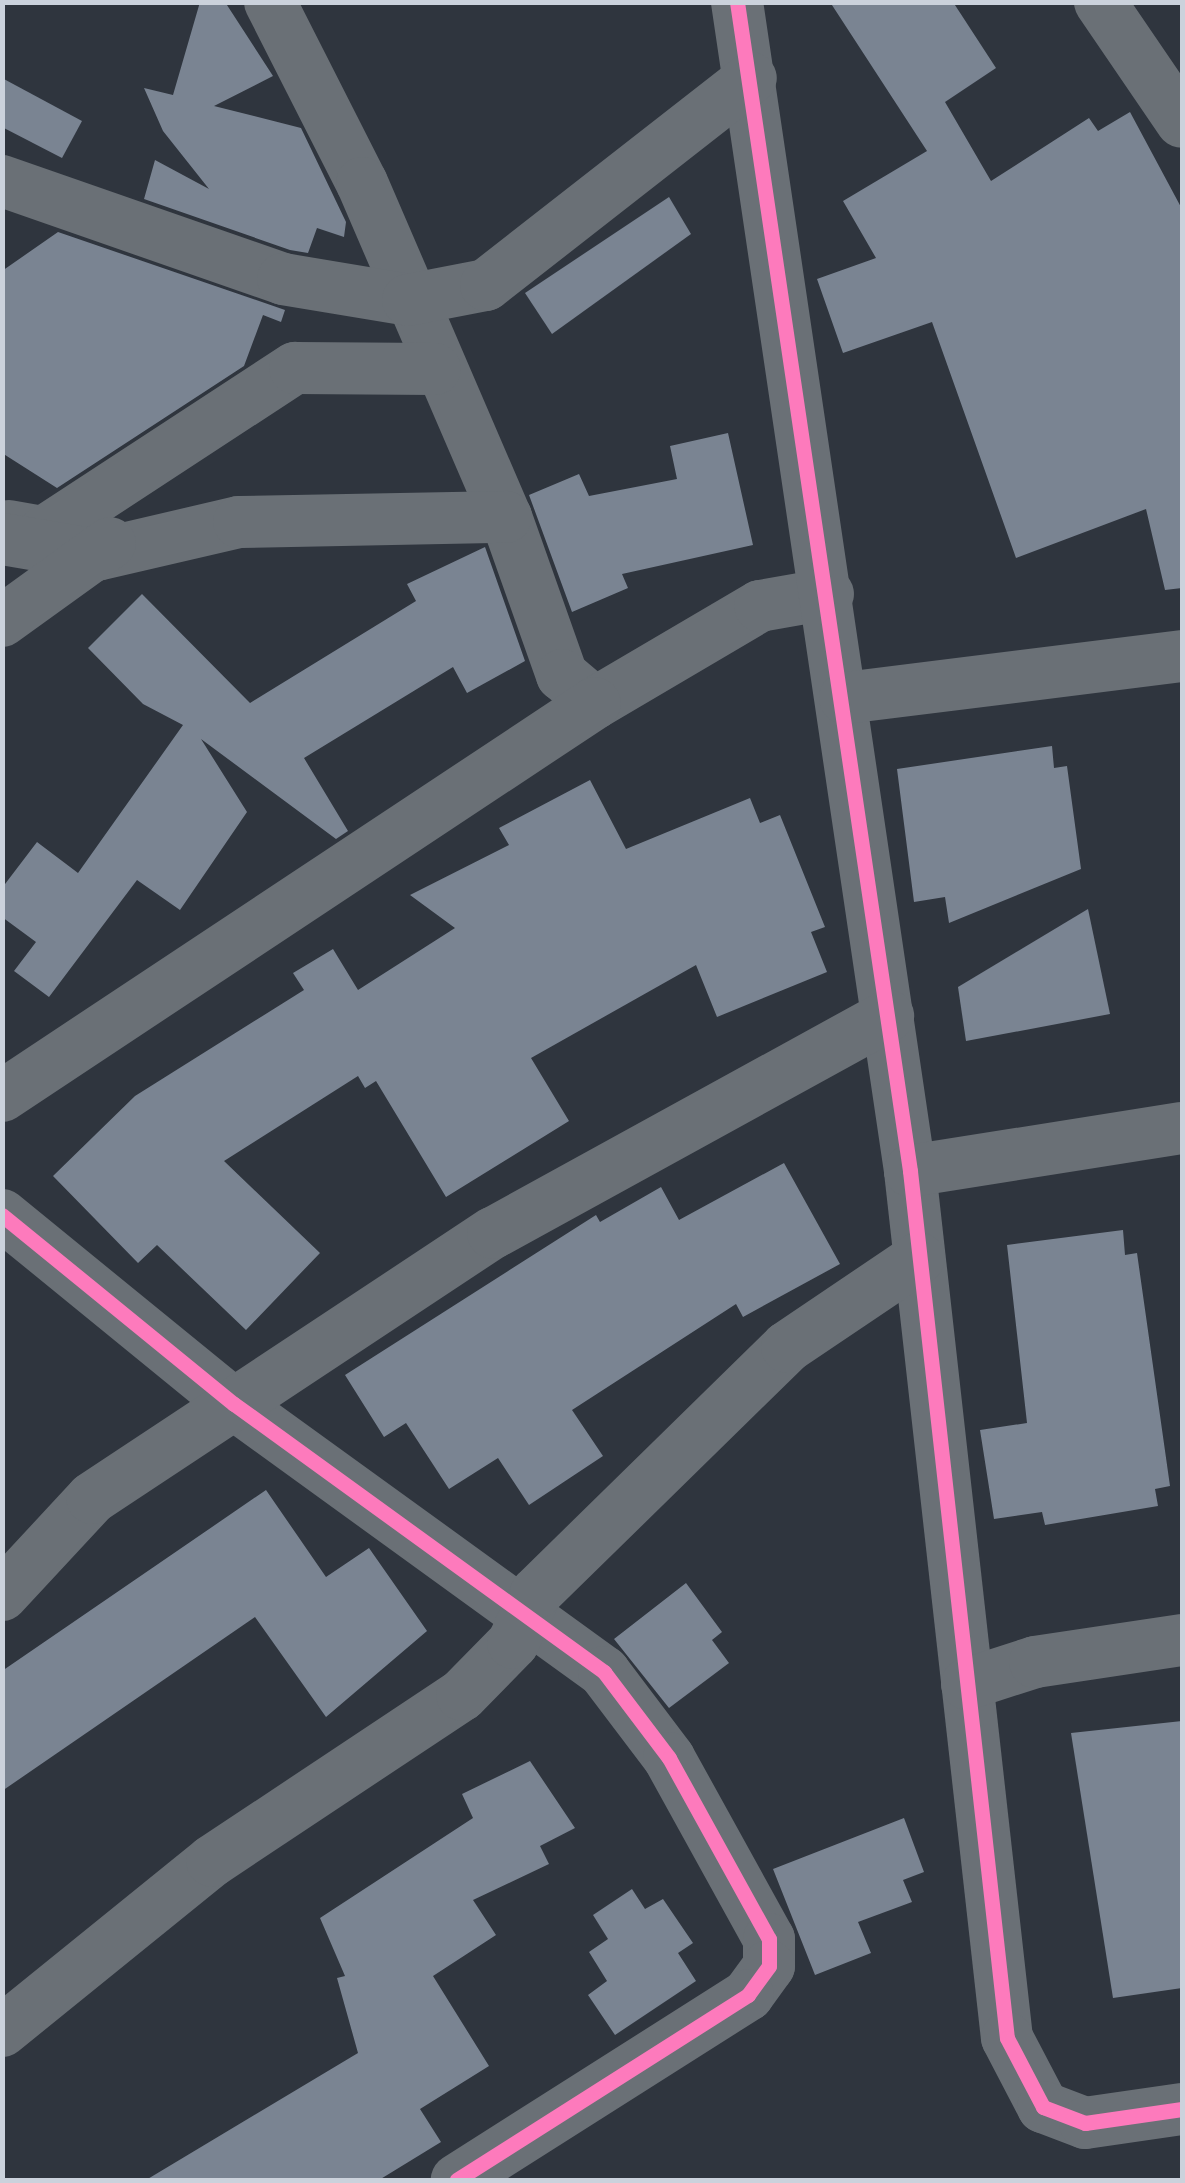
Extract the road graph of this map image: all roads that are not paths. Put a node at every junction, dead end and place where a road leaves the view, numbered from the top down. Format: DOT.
graph roads {
  1 [pos="270,2"];
  2 [pos="737,2"];
  3 [pos="1100,2"];
  4 [pos="751,78"];
  5 [pos="1182,122"];
  6 [pos="2,181"];
  7 [pos="319,285"];
  8 [pos="408,300"];
  9 [pos="295,368"];
  10 [pos="435,369"];
  11 [pos="506,518"];
  12 [pos="2,525"];
  13 [pos="2,540"];
  14 [pos="97,555"];
  15 [pos="828,594"];
  16 [pos="2,620"];
  17 [pos="1182,656"];
  18 [pos="845,698"];
  19 [pos="595,703"];
  20 [pos="888,1016"];
  21 [pos="2,1096"];
  22 [pos="1182,1128"];
  23 [pos="910,1171"];
  24 [pos="2,1215"];
  25 [pos="919,1258"];
  26 [pos="234,1404"];
  27 [pos="2,1595"];
  28 [pos="522,1618"];
  29 [pos="1182,1640"];
  30 [pos="967,1684"];
  31 [pos="2,2031"];
  32 [pos="1182,2109"];
  33 [pos="457,2180"];
  1 -- 8 [label="street"];
  2 -- 4 [label="street"];
  3 -- 5 [label="street"];
  4 -- 8 [label="street"];
  4 -- 15 [label="street"];
  6 -- 7 [label="street"];
  7 -- 8 [label="street"];
  7 -- 9 [label="street"];
  8 -- 10 [label="street"];
  9 -- 10 [label="street"];
  9 -- 12 [label="street"];
  9 -- 14 [label="street"];
  10 -- 11 [label="street"];
  11 -- 14 [label="street"];
  11 -- 19 [label="street"];
  13 -- 14 [label="street"];
  14 -- 16 [label="street"];
  15 -- 18 [label="street"];
  15 -- 19 [label="street"];
  17 -- 18 [label="street"];
  18 -- 20 [label="street"];
  19 -- 21 [label="street"];
  20 -- 23 [label="street"];
  20 -- 26 [label="street"];
  22 -- 23 [label="street"];
  23 -- 25 [label="street"];
  24 -- 26 [label="street"];
  25 -- 28 [label="street"];
  25 -- 30 [label="street"];
  26 -- 27 [label="street"];
  26 -- 28 [label="street"];
  28 -- 31 [label="street"];
  28 -- 33 [label="street"];
  29 -- 30 [label="street"];
  30 -- 32 [label="street"];
}
